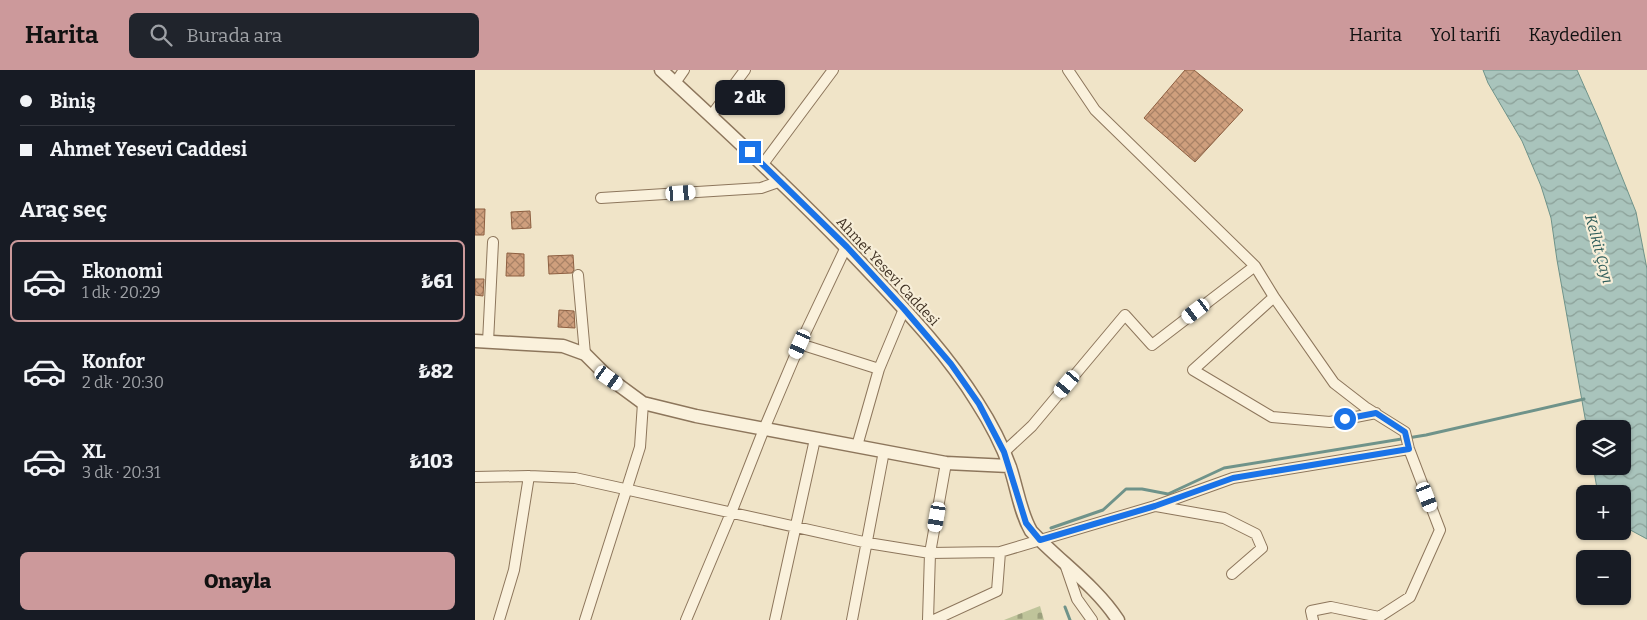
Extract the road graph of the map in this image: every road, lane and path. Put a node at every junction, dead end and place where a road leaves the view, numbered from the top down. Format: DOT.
graph roads {
  1 [pos="661,70"];
  2 [pos="684,70"];
  3 [pos="745,70"];
  4 [pos="833,70"];
  5 [pos="1068,70"];
  6 [pos="675,83"];
  7 [pos="711,116"];
  8 [pos="763,164"];
  9 [pos="781,181"];
  10 [pos="601,198"];
  11 [pos="493,242"];
  12 [pos="847,247"];
  13 [pos="1255,266"];
  14 [pos="578,275"];
  15 [pos="1274,297"];
  16 [pos="904,309"];
  17 [pos="481,342"];
  18 [pos="800,344"];
  19 [pos="585,354"];
  20 [pos="879,369"];
  21 [pos="643,402"];
  22 [pos="1376,413"];
  23 [pos="764,428"];
  24 [pos="815,439"];
  25 [pos="857,446"];
  26 [pos="1408,446"];
  27 [pos="885,451"];
  28 [pos="1004,452"];
  29 [pos="946,462"];
  30 [pos="1009,466"];
  31 [pos="529,476"];
  32 [pos="475,477"];
  33 [pos="627,490"];
  34 [pos="1155,506"];
  35 [pos="731,513"];
  36 [pos="794,528"];
  37 [pos="1040,540"];
  38 [pos="868,543"];
  39 [pos="1000,552"];
  40 [pos="930,553"];
  41 [pos="1065,563"];
  42 [pos="1232,574"];
  43 [pos="499,620"];
  44 [pos="585,620"];
  45 [pos="686,620"];
  46 [pos="775,620"];
  47 [pos="852,620"];
  48 [pos="929,620"];
  49 [pos="934,620"];
  50 [pos="1092,620"];
  51 [pos="1118,620"];
  52 [pos="1313,620"];
  1 -- 6 [label="street, Ahmet Yesevi Caddesi"];
  2 -- 6 [label="street"];
  3 -- 7 [label="street"];
  4 -- 8 [label="street"];
  5 -- 13 [label="street"];
  6 -- 7 [label="street, Ahmet Yesevi Caddesi"];
  7 -- 8 [label="street, Ahmet Yesevi Caddesi"];
  8 -- 9 [label="street, Ahmet Yesevi Caddesi"];
  9 -- 10 [label="street"];
  9 -- 12 [label="street, Ahmet Yesevi Caddesi"];
  11 -- 17 [label="street"];
  12 -- 16 [label="street, Ahmet Yesevi Caddesi"];
  12 -- 18 [label="street"];
  13 -- 15 [label="street"];
  13 -- 28 [label="street"];
  14 -- 19 [label="street"];
  15 -- 22 [label="street"];
  15 -- 22 [label="street"];
  16 -- 20 [label="street"];
  16 -- 28 [label="street, Ahmet Yesevi Caddesi"];
  17 -- 19 [label="street"];
  18 -- 20 [label="street"];
  18 -- 23 [label="street"];
  19 -- 21 [label="street"];
  20 -- 25 [label="street"];
  21 -- 23 [label="street"];
  21 -- 33 [label="street"];
  22 -- 26 [label="street"];
  23 -- 24 [label="street"];
  23 -- 35 [label="street"];
  24 -- 25 [label="street"];
  24 -- 36 [label="street"];
  25 -- 27 [label="street"];
  26 -- 34 [label="street"];
  26 -- 52 [label="street"];
  27 -- 29 [label="street"];
  27 -- 38 [label="street"];
  28 -- 30 [label="street, Ahmet Yesevi Caddesi"];
  29 -- 30 [label="street"];
  29 -- 40 [label="street"];
  30 -- 37 [label="street, Ahmet Yesevi Caddesi"];
  31 -- 32 [label="street"];
  31 -- 33 [label="street"];
  31 -- 43 [label="street"];
  33 -- 35 [label="street"];
  33 -- 44 [label="street"];
  34 -- 37 [label="street"];
  34 -- 42 [label="street"];
  35 -- 36 [label="street"];
  35 -- 45 [label="street"];
  36 -- 38 [label="street"];
  36 -- 46 [label="street"];
  37 -- 39 [label="street"];
  37 -- 41 [label="street, Ahmet Yesevi Caddesi"];
  38 -- 40 [label="street"];
  38 -- 47 [label="street"];
  39 -- 40 [label="street"];
  39 -- 49 [label="street"];
  40 -- 48 [label="street"];
  41 -- 50 [label="street"];
  41 -- 51 [label="street, Ahmet Yesevi Caddesi"];
}
